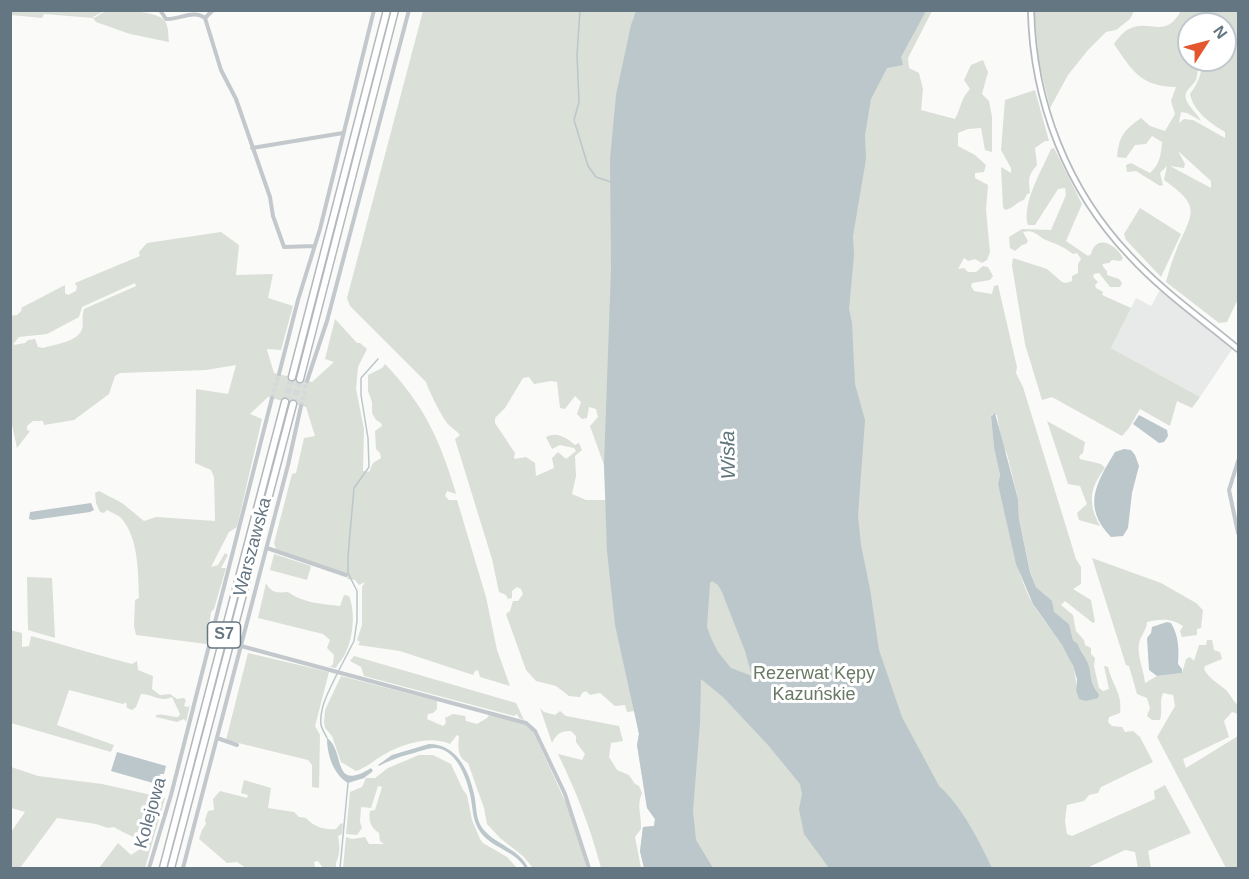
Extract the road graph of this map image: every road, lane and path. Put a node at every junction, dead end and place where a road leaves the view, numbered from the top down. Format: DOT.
graph roads {
  1 [pos="160,10"];
  2 [pos="213,10"];
  3 [pos="374,10"];
  4 [pos="387,10"];
  5 [pos="395,10"];
  6 [pos="409,10"];
  7 [pos="1031,10"];
  8 [pos="205,18"];
  9 [pos="344,133"];
  10 [pos="252,148"];
  11 [pos="314,246"];
  12 [pos="1239,348"];
  13 [pos="279,374"];
  14 [pos="292,377"];
  15 [pos="300,379"];
  16 [pos="307,381"];
  17 [pos="272,399"];
  18 [pos="285,402"];
  19 [pos="293,404"];
  20 [pos="301,406"];
  21 [pos="1239,461"];
  22 [pos="1239,533"];
  23 [pos="267,548"];
  24 [pos="346,575"];
  25 [pos="241,646"];
  26 [pos="217,738"];
  27 [pos="237,745"];
  28 [pos="149,868"];
  29 [pos="163,868"];
  30 [pos="171,868"];
  31 [pos="183,868"];
  32 [pos="589,868"];
  1 -- 8 [label="street"];
  2 -- 8 [label="street"];
  3 -- 9 [label="street"];
  4 -- 14 [label="highway"];
  5 -- 15 [label="highway"];
  6 -- 16 [label="street"];
  7 -- 12 [label="main road"];
  8 -- 10 [label="street"];
  9 -- 10 [label="street"];
  9 -- 11 [label="street"];
  10 -- 11 [label="street"];
  11 -- 13 [label="street"];
  17 -- 28 [label="street, Kolejowa"];
  18 -- 29 [label="highway, S7"];
  19 -- 30 [label="highway, S7"];
  20 -- 23 [label="street, Warszawska"];
  21 -- 22 [label="street"];
  23 -- 24 [label="street"];
  23 -- 25 [label="street, Warszawska"];
  25 -- 26 [label="street, Warszawska"];
  25 -- 32 [label="street"];
  26 -- 27 [label="street"];
  26 -- 31 [label="street, Warszawska"];
}
